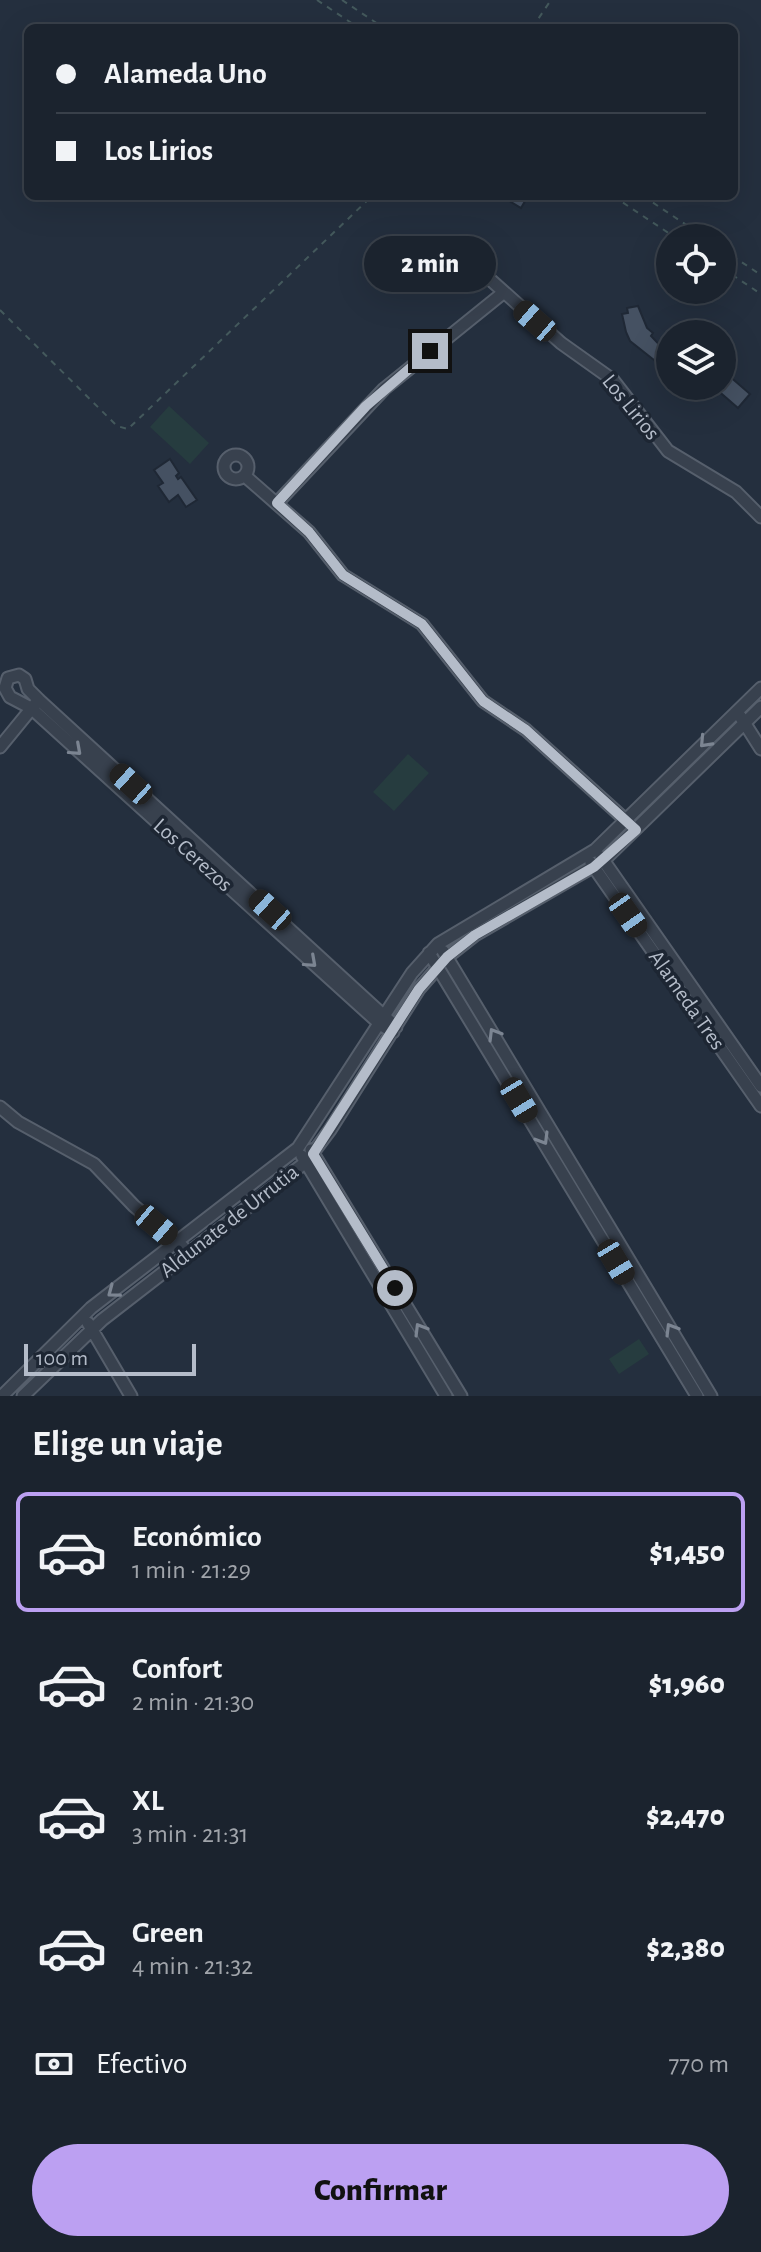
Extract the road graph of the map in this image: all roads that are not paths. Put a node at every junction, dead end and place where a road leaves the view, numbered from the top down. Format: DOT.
graph roads {
  1 [pos="484,274"];
  2 [pos="503,293"];
  3 [pos="245,476"];
  4 [pos="277,503"];
  5 [pos="761,517"];
  6 [pos="761,688"];
  7 [pos="28,689"];
  8 [pos="18,699"];
  9 [pos="35,704"];
  10 [pos="741,705"];
  11 [pos="757,710"];
  12 [pos="743,723"];
  13 [pos="761,726"];
  14 [pos="0,747"];
  15 [pos="761,749"];
  16 [pos="626,820"];
  17 [pos="636,830"];
  18 [pos="591,853"];
  19 [pos="599,864"];
  20 [pos="434,948"];
  21 [pos="443,961"];
  22 [pos="383,1020"];
  23 [pos="395,1030"];
  24 [pos="761,1086"];
  25 [pos="761,1106"];
  26 [pos="0,1107"];
  27 [pos="302,1144"];
  28 [pos="310,1158"];
  29 [pos="179,1243"];
  30 [pos="189,1253"];
  31 [pos="83,1315"];
  32 [pos="91,1329"];
  33 [pos="2,1396"];
  34 [pos="23,1396"];
  35 [pos="131,1396"];
  36 [pos="446,1396"];
  37 [pos="461,1396"];
  38 [pos="697,1396"];
  39 [pos="711,1396"];
  1 -- 2 [label="street, Los Lirios"];
  2 -- 4 [label="street"];
  2 -- 5 [label="street, Los Lirios"];
  3 -- 4 [label="street"];
  4 -- 16 [label="street"];
  6 -- 10 [label="street, Aldunate de Urrutia"];
  7 -- 8 [label="street"];
  7 -- 8 [label="street"];
  7 -- 9 [label="street, Los Cerezos"];
  8 -- 9 [label="street, Los Cerezos"];
  9 -- 14 [label="street"];
  9 -- 22 [label="street, Los Cerezos"];
  10 -- 11 [label="street"];
  10 -- 12 [label="street"];
  10 -- 16 [label="street, Aldunate de Urrutia, one-way"];
  11 -- 12 [label="street, Aldunate de Urrutia"];
  11 -- 13 [label="street"];
  12 -- 15 [label="street"];
  12 -- 17 [label="street, Aldunate de Urrutia"];
  16 -- 17 [label="street"];
  16 -- 18 [label="street, Aldunate de Urrutia"];
  17 -- 19 [label="street, Aldunate de Urrutia"];
  18 -- 19 [label="street, Alameda Tres"];
  18 -- 20 [label="street, Aldunate de Urrutia"];
  19 -- 21 [label="street, Aldunate de Urrutia"];
  19 -- 24 [label="street, Alameda Tres"];
  19 -- 25 [label="street, Alameda Tres"];
  20 -- 21 [label="street"];
  20 -- 22 [label="street, Aldunate de Urrutia"];
  21 -- 23 [label="street, Aldunate de Urrutia"];
  21 -- 38 [label="street, one-way"];
  39 -- 21 [label="street, one-way"];
  22 -- 23 [label="street, Los Cerezos"];
  22 -- 27 [label="street, Aldunate de Urrutia"];
  23 -- 28 [label="street, Aldunate de Urrutia"];
  26 -- 29 [label="street"];
  27 -- 28 [label="street"];
  27 -- 29 [label="street, Aldunate de Urrutia"];
  28 -- 30 [label="street, Aldunate de Urrutia"];
  28 -- 36 [label="street"];
  37 -- 28 [label="street, one-way"];
  29 -- 30 [label="street"];
  29 -- 31 [label="street, Aldunate de Urrutia, one-way"];
  30 -- 32 [label="street, Aldunate de Urrutia"];
  31 -- 32 [label="street"];
  31 -- 33 [label="street, Aldunate de Urrutia"];
  32 -- 34 [label="street, Aldunate de Urrutia"];
  32 -- 35 [label="street"];
}
